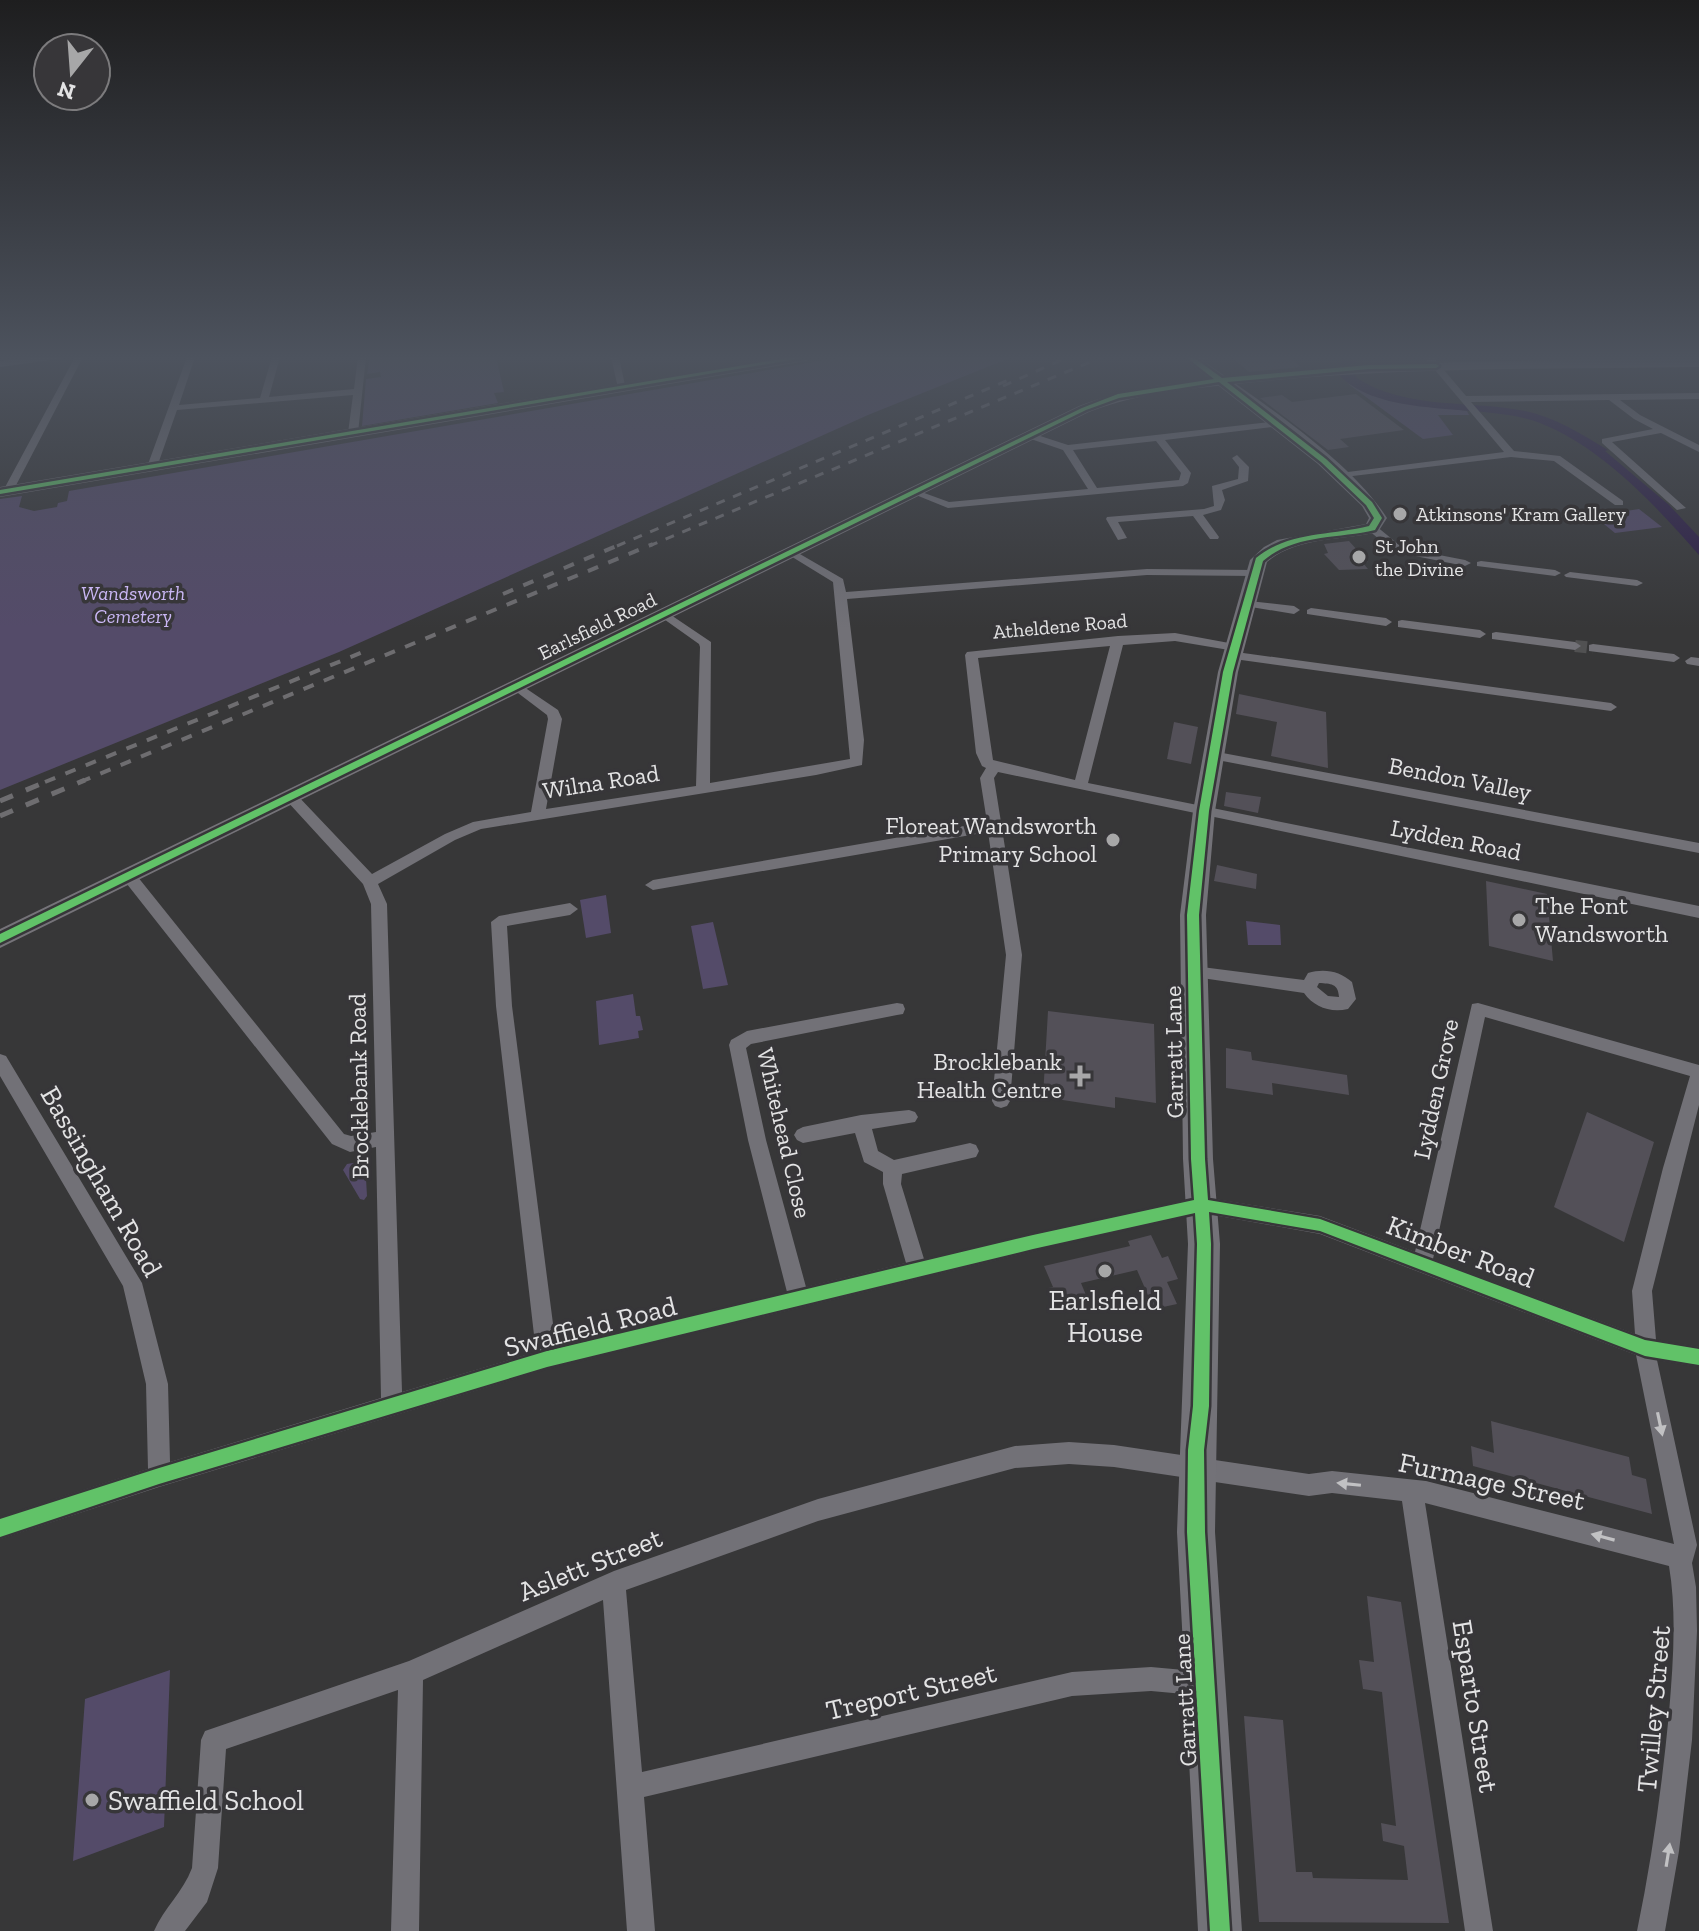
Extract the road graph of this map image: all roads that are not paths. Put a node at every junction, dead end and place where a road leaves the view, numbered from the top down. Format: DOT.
graph roads {
  1 [pos="29,447"];
  2 [pos="159,447"];
  3 [pos="270,447"];
  4 [pos="1009,447"];
  5 [pos="1075,447"];
  6 [pos="1166,447"];
  7 [pos="1306,447"];
  8 [pos="1505,447"];
  9 [pos="1612,447"];
  10 [pos="1067,448"];
  11 [pos="1511,454"];
  12 [pos="1237,458"];
  13 [pos="152,467"];
  14 [pos="1340,476"];
  15 [pos="4,491"];
  16 [pos="1094,491"];
  17 [pos="916,493"];
  18 [pos="1619,503"];
  19 [pos="1681,508"];
  20 [pos="1196,513"];
  21 [pos="1111,519"];
  22 [pos="1095,520"];
  23 [pos="1372,528"];
  24 [pos="1214,537"];
  25 [pos="1122,538"];
  26 [pos="793,553"];
  27 [pos="1465,563"];
  28 [pos="1481,564"];
  29 [pos="1255,573"];
  30 [pos="1555,573"];
  31 [pos="1570,575"];
  32 [pos="1637,583"];
  33 [pos="842,596"];
  34 [pos="1249,604"];
  35 [pos="1294,610"];
  36 [pos="1311,612"];
  37 [pos="665,615"];
  38 [pos="1386,622"];
  39 [pos="1402,624"];
  40 [pos="1480,634"];
  41 [pos="1496,636"];
  42 [pos="1118,640"];
  43 [pos="1575,646"];
  44 [pos="1593,648"];
  45 [pos="1235,652"];
  46 [pos="1674,658"];
  47 [pos="518,687"];
  48 [pos="1611,707"];
  49 [pos="1212,755"];
  50 [pos="994,767"];
  51 [pos="1080,786"];
  52 [pos="703,788"];
  53 [pos="291,797"];
  54 [pos="1204,811"];
  55 [pos="538,814"];
  56 [pos="993,826"];
  57 [pos="1699,848"];
  58 [pos="128,875"];
  59 [pos="370,882"];
  60 [pos="653,885"];
  61 [pos="570,909"];
  62 [pos="1699,912"];
  63 [pos="0,939"];
  64 [pos="1194,972"];
  65 [pos="1309,987"];
  66 [pos="897,1009"];
  67 [pos="0,1061"];
  68 [pos="1699,1074"];
  69 [pos="1001,1101"];
  70 [pos="909,1117"];
  71 [pos="861,1123"];
  72 [pos="803,1135"];
  73 [pos="383,1138"];
  74 [pos="970,1151"];
  75 [pos="893,1168"];
  76 [pos="1202,1205"];
  77 [pos="1423,1262"];
  78 [pos="918,1271"];
  79 [pos="799,1299"];
  80 [pos="1645,1348"];
  81 [pos="1699,1357"];
  82 [pos="547,1359"];
  83 [pos="392,1407"];
  84 [pos="1196,1467"];
  85 [pos="159,1476"];
  86 [pos="1412,1490"];
  87 [pos="0,1528"];
  88 [pos="1679,1557"];
  89 [pos="614,1583"];
  90 [pos="411,1673"];
  91 [pos="1206,1684"];
  92 [pos="632,1787"];
  93 [pos="168,1931"];
  94 [pos="405,1931"];
  95 [pos="641,1931"];
  96 [pos="1220,1931"];
  97 [pos="1479,1931"];
  98 [pos="1651,1931"];
  1 -- 15 [label="street"];
  2 -- 13 [label="street"];
  3 -- 13 [label="street"];
  4 -- 17 [label="street, Earlsfield Road"];
  5 -- 10 [label="street"];
  6 -- 16 [label="street"];
  7 -- 14 [label="main road"];
  8 -- 11 [label="street"];
  9 -- 19 [label="street"];
  10 -- 16 [label="street"];
  11 -- 14 [label="street"];
  11 -- 18 [label="street"];
  12 -- 20 [label="street"];
  13 -- 15 [label="street"];
  14 -- 23 [label="main road"];
  16 -- 17 [label="street"];
  17 -- 26 [label="street, Earlsfield Road"];
  20 -- 21 [label="street"];
  20 -- 24 [label="street"];
  21 -- 22 [label="street"];
  21 -- 25 [label="street"];
  23 -- 27 [label="street"];
  23 -- 29 [label="main road"];
  26 -- 33 [label="street"];
  26 -- 37 [label="street, Earlsfield Road"];
  28 -- 30 [label="street"];
  29 -- 33 [label="street"];
  29 -- 34 [label="main road, Garratt Lane"];
  31 -- 32 [label="street"];
  33 -- 52 [label="street, Wilna Road"];
  34 -- 35 [label="street"];
  34 -- 45 [label="main road, Garratt Lane"];
  36 -- 38 [label="street"];
  37 -- 47 [label="street, Earlsfield Road"];
  37 -- 52 [label="street"];
  39 -- 40 [label="street"];
  41 -- 43 [label="street"];
  42 -- 45 [label="street, Atheldene Road"];
  42 -- 50 [label="street, Atheldene Road"];
  42 -- 51 [label="street"];
  44 -- 46 [label="street"];
  45 -- 48 [label="street, Atheldene Road"];
  45 -- 49 [label="main road, Garratt Lane"];
  47 -- 53 [label="street, Earlsfield Road"];
  47 -- 55 [label="street"];
  49 -- 54 [label="main road, Garratt Lane"];
  49 -- 57 [label="street, Bendon Valley"];
  50 -- 51 [label="street, Lydden Road"];
  50 -- 56 [label="street, Atheldene Road"];
  51 -- 54 [label="street, Lydden Road"];
  52 -- 55 [label="street, Wilna Road"];
  53 -- 58 [label="street, Earlsfield Road"];
  53 -- 59 [label="street, Brocklebank Road"];
  54 -- 62 [label="street, Lydden Road"];
  54 -- 64 [label="main road, Garratt Lane"];
  55 -- 59 [label="street, Wilna Road"];
  56 -- 60 [label="street"];
  56 -- 69 [label="street, Atheldene Road"];
  58 -- 63 [label="street, Earlsfield Road"];
  58 -- 73 [label="street"];
  59 -- 73 [label="street, Brocklebank Road"];
  61 -- 82 [label="street"];
  64 -- 65 [label="street"];
  64 -- 76 [label="main road, Garratt Lane"];
  66 -- 79 [label="street, Whitehead Close"];
  67 -- 85 [label="street, Bassingham Road"];
  68 -- 77 [label="street, Lydden Grove"];
  68 -- 80 [label="street, Twilley Street"];
  70 -- 71 [label="street"];
  71 -- 72 [label="street"];
  71 -- 75 [label="street"];
  73 -- 83 [label="street, Brocklebank Road"];
  74 -- 75 [label="street"];
  75 -- 78 [label="street"];
  76 -- 77 [label="street, Kimber Road"];
  76 -- 78 [label="street, Swaffield Road"];
  76 -- 84 [label="main road, Garratt Lane"];
  77 -- 80 [label="street, Kimber Road"];
  78 -- 79 [label="street, Swaffield Road"];
  79 -- 82 [label="street, Swaffield Road"];
  80 -- 81 [label="street, Kimber Road"];
  80 -- 88 [label="street, Twilley Street, one-way"];
  82 -- 83 [label="street, Swaffield Road"];
  83 -- 85 [label="street, Swaffield Road"];
  86 -- 84 [label="street, Furmage Street, one-way"];
  84 -- 89 [label="street, Aslett Street"];
  84 -- 91 [label="main road, Garratt Lane"];
  85 -- 87 [label="street, Swaffield Road"];
  88 -- 86 [label="street, Furmage Street, one-way"];
  86 -- 97 [label="street, Esparto Street"];
  98 -- 88 [label="street, Twilley Street, one-way"];
  89 -- 90 [label="street, Aslett Street"];
  89 -- 92 [label="street"];
  90 -- 93 [label="street, Aslett Street"];
  90 -- 94 [label="street"];
  91 -- 92 [label="street, Treport Street"];
  91 -- 96 [label="main road, Garratt Lane"];
  92 -- 95 [label="street"];
}
